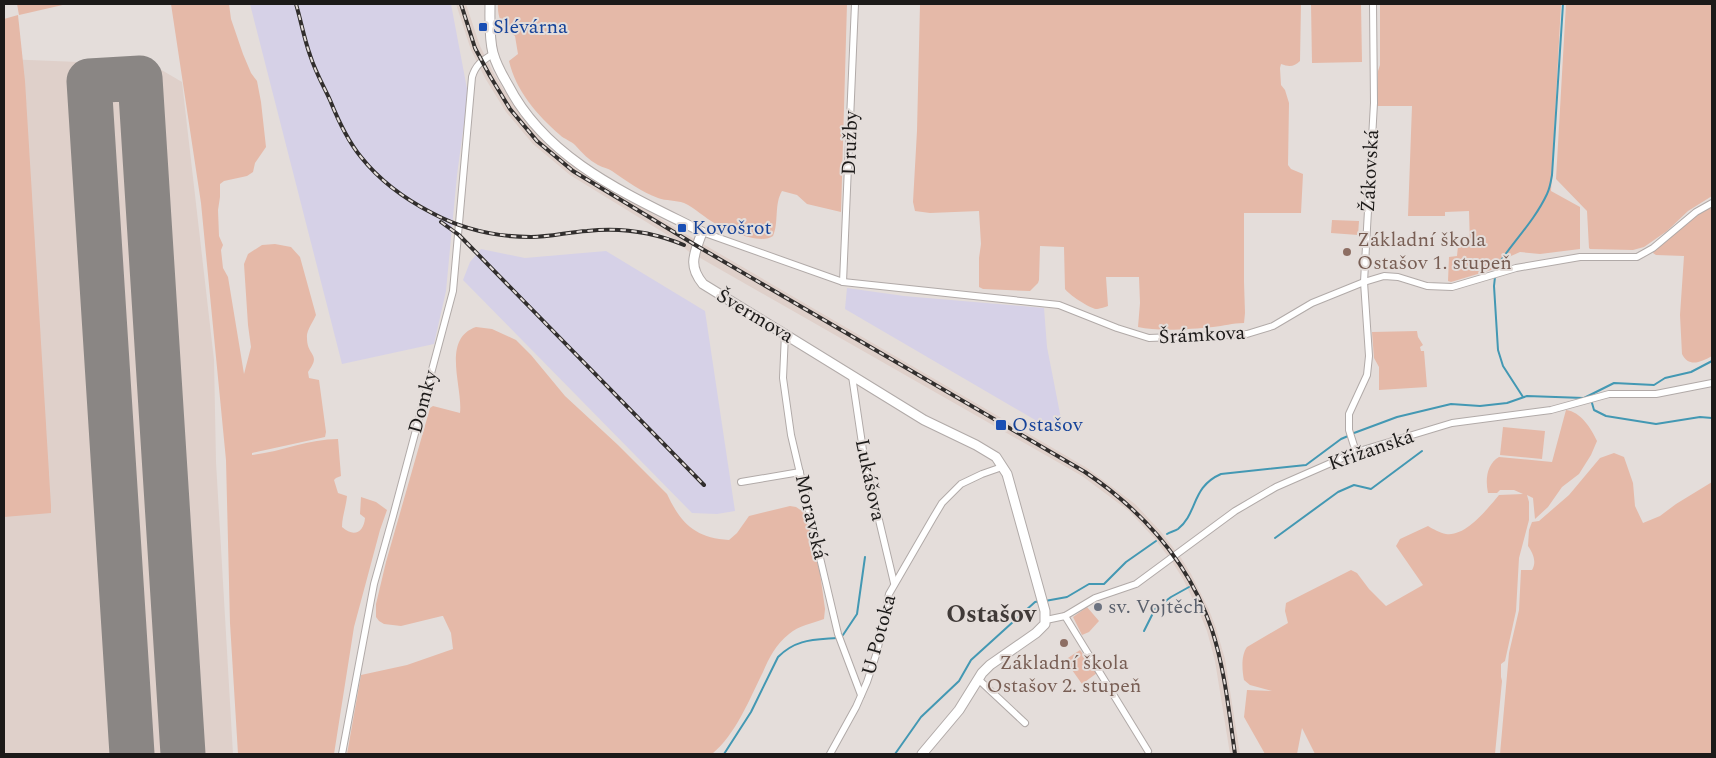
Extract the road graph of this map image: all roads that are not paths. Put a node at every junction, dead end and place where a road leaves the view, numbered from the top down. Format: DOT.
graph roads {
  1 [pos="490,4"];
  2 [pos="855,4"];
  3 [pos="1373,4"];
  4 [pos="493,54"];
  5 [pos="1712,202"];
  6 [pos="702,232"];
  7 [pos="843,282"];
  8 [pos="1364,282"];
  9 [pos="785,334"];
  10 [pos="852,376"];
  11 [pos="1712,383"];
  12 [pos="1356,452"];
  13 [pos="1002,467"];
  14 [pos="800,472"];
  15 [pos="741,482"];
  16 [pos="894,583"];
  17 [pos="1065,616"];
  18 [pos="1046,620"];
  19 [pos="978,680"];
  20 [pos="861,695"];
  21 [pos="1025,723"];
  22 [pos="1148,751"];
  23 [pos="342,754"];
  24 [pos="830,754"];
  25 [pos="922,754"];
  1 -- 4 [label="street"];
  2 -- 7 [label="street, Družby"];
  3 -- 8 [label="street, Žákovská"];
  4 -- 6 [label="street"];
  4 -- 23 [label="street, Domky"];
  5 -- 8 [label="street, Šrámkova"];
  6 -- 7 [label="street, Šrámkova"];
  6 -- 9 [label="street, Švermova"];
  7 -- 8 [label="street, Šrámkova"];
  8 -- 12 [label="street, Žákovská"];
  9 -- 10 [label="street, Švermova"];
  9 -- 14 [label="street, Moravská"];
  10 -- 13 [label="street, Švermova"];
  10 -- 16 [label="street, Lukášova"];
  11 -- 12 [label="street, Křižanská"];
  12 -- 17 [label="street, Křižanská"];
  13 -- 16 [label="street, U Potoka"];
  13 -- 18 [label="street, Švermova"];
  14 -- 15 [label="street"];
  14 -- 20 [label="street, Moravská"];
  16 -- 20 [label="street, U Potoka"];
  17 -- 18 [label="street, Křižanská"];
  17 -- 22 [label="street"];
  18 -- 19 [label="street"];
  19 -- 21 [label="street"];
  19 -- 25 [label="street"];
  20 -- 24 [label="street, U Potoka"];
}
